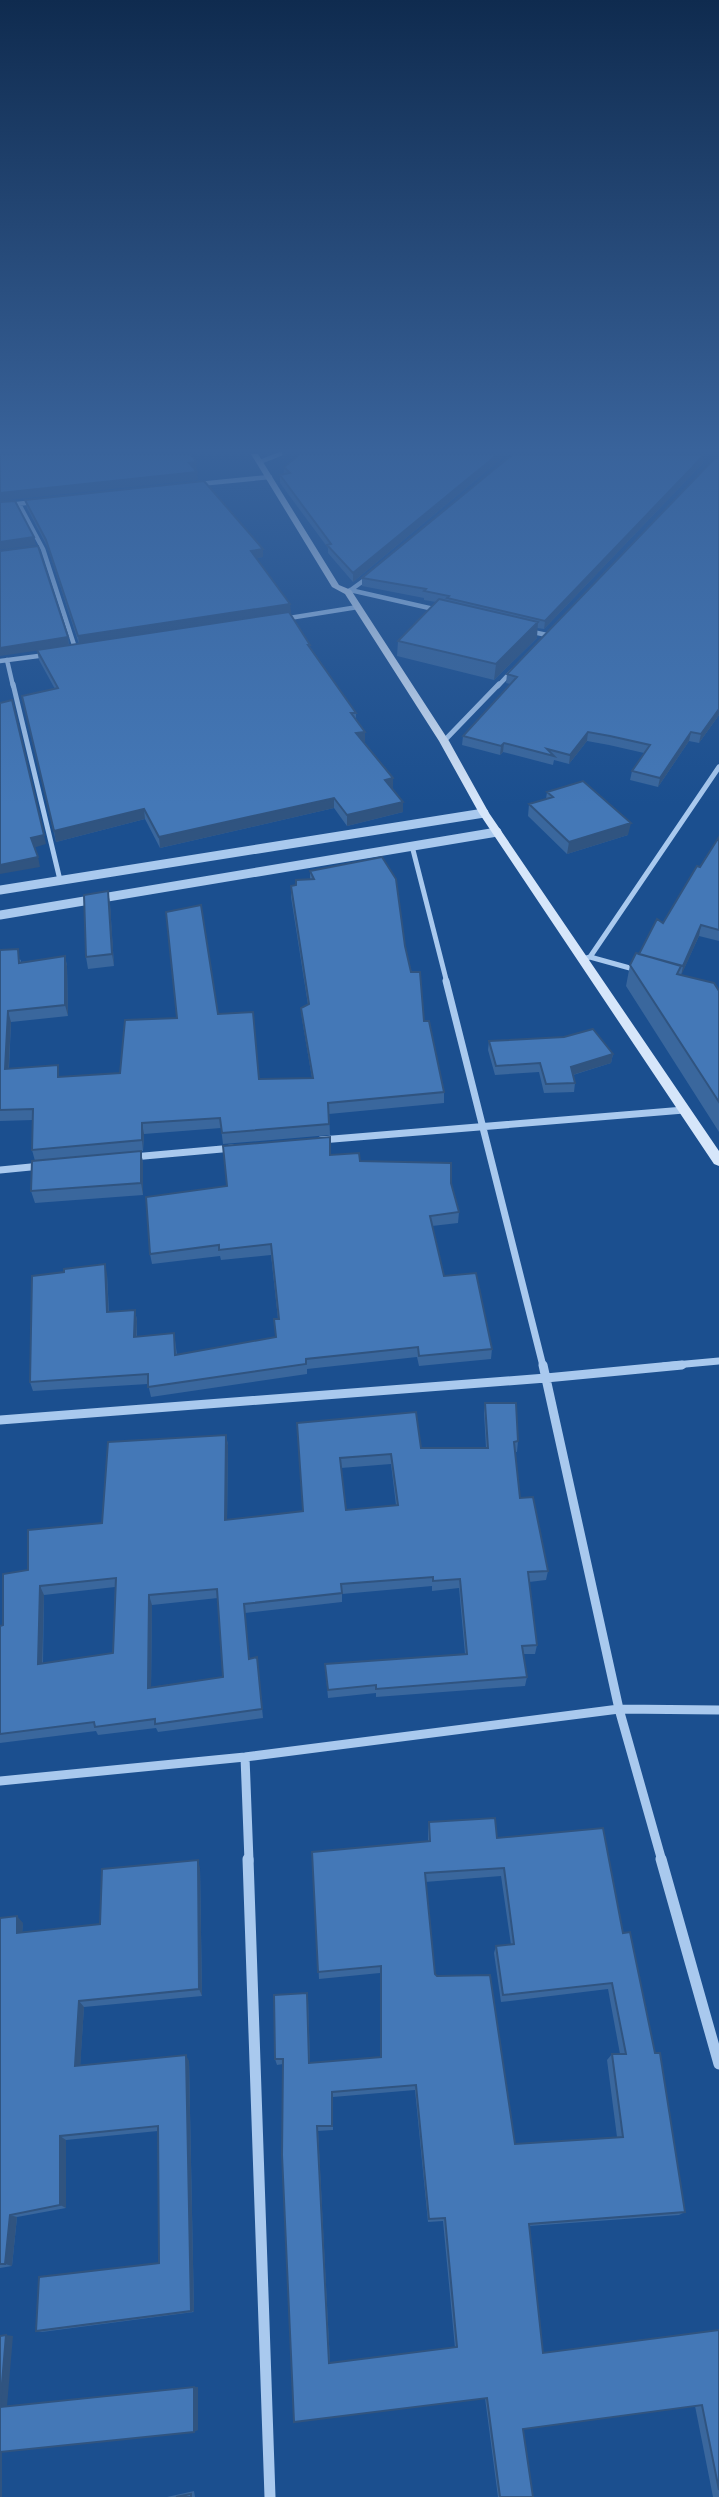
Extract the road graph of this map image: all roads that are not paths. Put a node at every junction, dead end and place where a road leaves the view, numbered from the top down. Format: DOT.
graph roads {
  1 [pos="50,571"];
  2 [pos="326,571"];
  3 [pos="373,573"];
  4 [pos="351,591"];
  5 [pos="358,607"];
  6 [pos="444,611"];
  7 [pos="278,619"];
  8 [pos="557,625"];
  9 [pos="522,629"];
  10 [pos="547,635"];
  11 [pos="538,645"];
  12 [pos="63,652"];
  13 [pos="49,654"];
  14 [pos="7,660"];
  15 [pos="0,661"];
  16 [pos="519,664"];
  17 [pos="443,741"];
  18 [pos="719,767"];
  19 [pos="484,813"];
  20 [pos="497,832"];
  21 [pos="412,846"];
  22 [pos="60,880"];
  23 [pos="0,890"];
  24 [pos="0,915"];
  25 [pos="586,958"];
  26 [pos="643,971"];
  27 [pos="684,1110"];
  28 [pos="484,1125"];
  29 [pos="318,1140"];
  30 [pos="235,1148"];
  31 [pos="125,1158"];
  32 [pos="719,1161"];
  33 [pos="55,1165"];
  34 [pos="0,1170"];
  35 [pos="719,1361"];
  36 [pos="546,1378"];
  37 [pos="0,1420"];
  38 [pos="619,1709"];
  39 [pos="719,1710"];
  40 [pos="245,1757"];
  41 [pos="0,1781"];
  42 [pos="719,2064"];
  43 [pos="270,2497"];
  1 -- 12 [label="street"];
  2 -- 4 [label="main road"];
  3 -- 4 [label="street"];
  4 -- 5 [label="main road"];
  4 -- 6 [label="street"];
  5 -- 7 [label="street"];
  5 -- 17 [label="main road"];
  8 -- 10 [label="street"];
  9 -- 10 [label="street"];
  10 -- 11 [label="street"];
  13 -- 14 [label="street"];
  14 -- 15 [label="street"];
  14 -- 22 [label="street"];
  16 -- 17 [label="street"];
  17 -- 19 [label="main road"];
  18 -- 25 [label="street"];
  19 -- 20 [label="main road"];
  19 -- 22 [label="street"];
  20 -- 21 [label="street"];
  20 -- 25 [label="main road"];
  21 -- 24 [label="street"];
  21 -- 28 [label="street"];
  22 -- 23 [label="street"];
  25 -- 26 [label="street"];
  25 -- 27 [label="main road"];
  27 -- 28 [label="street"];
  27 -- 32 [label="main road"];
  28 -- 29 [label="street"];
  28 -- 36 [label="street"];
  30 -- 31 [label="street"];
  33 -- 34 [label="street"];
  35 -- 36 [label="street"];
  36 -- 37 [label="street"];
  36 -- 38 [label="street"];
  38 -- 39 [label="street"];
  38 -- 40 [label="street"];
  38 -- 42 [label="street"];
  40 -- 41 [label="street"];
  40 -- 43 [label="street"];
}
